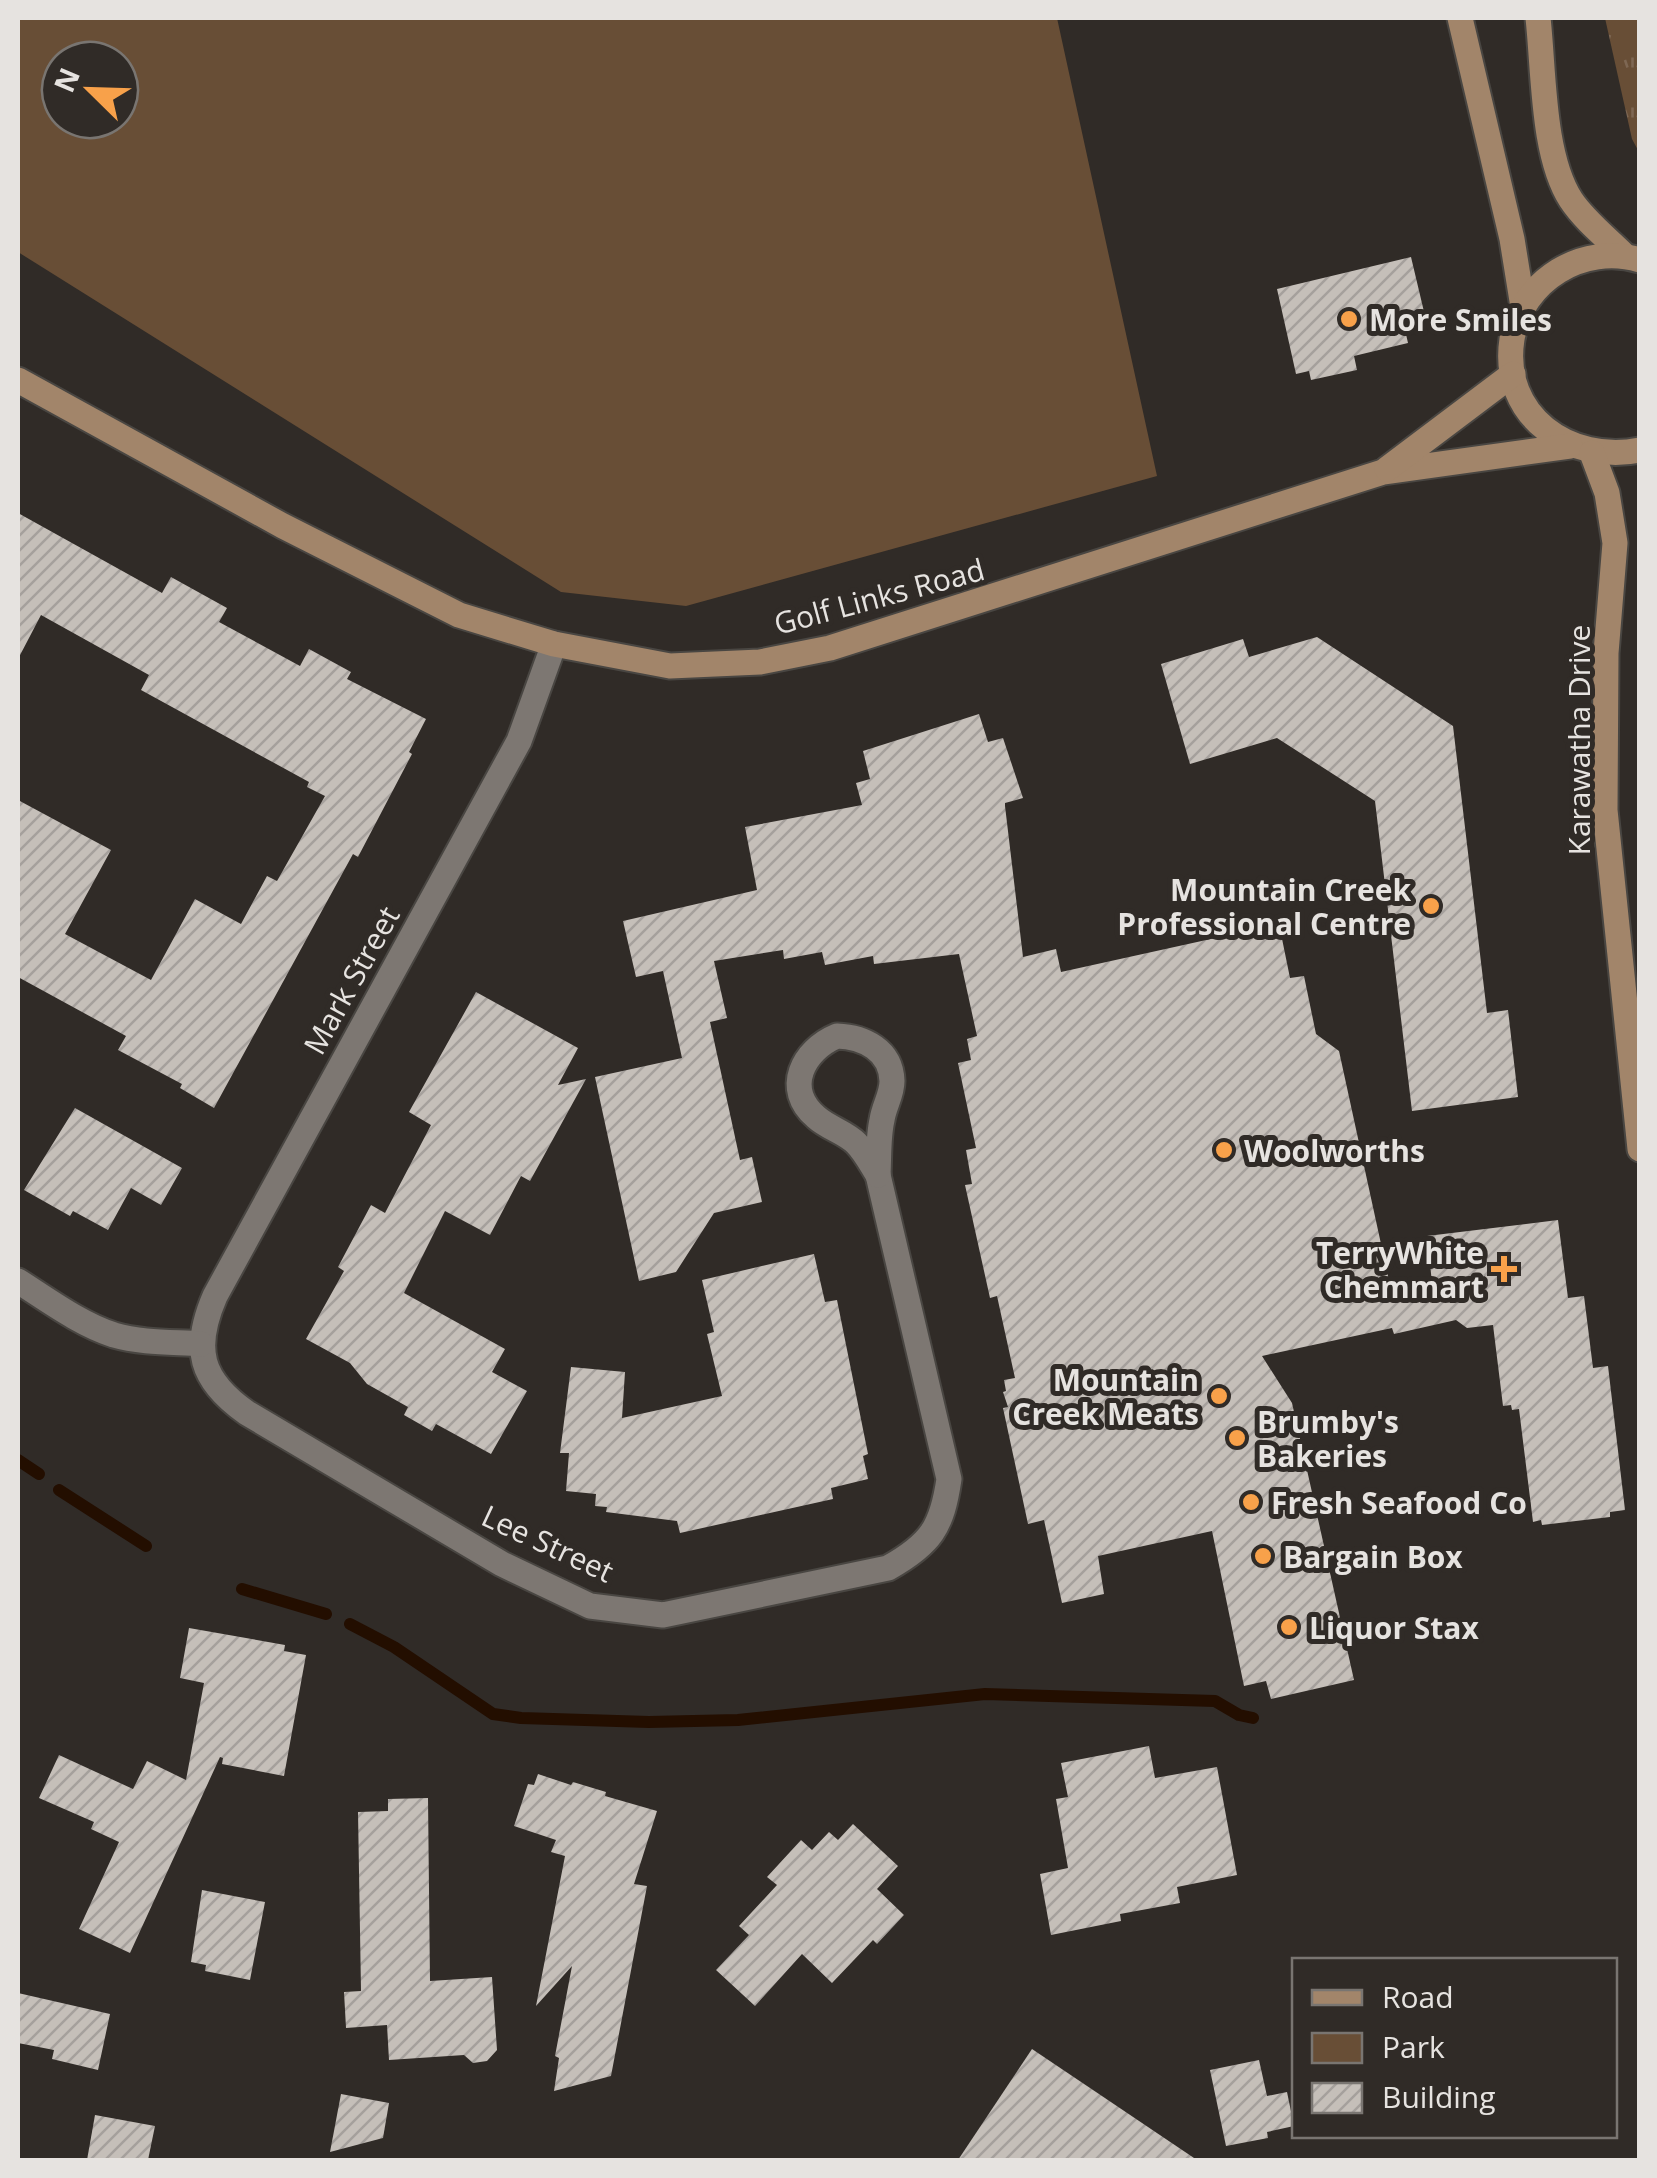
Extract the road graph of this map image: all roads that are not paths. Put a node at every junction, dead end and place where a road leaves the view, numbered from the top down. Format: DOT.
graph roads {
  1 [pos="1460,18"];
  2 [pos="1538,18"];
  3 [pos="1632,258"];
  4 [pos="1523,308"];
  5 [pos="1513,374"];
  6 [pos="18,380"];
  7 [pos="1581,449"];
  8 [pos="1640,450"];
  9 [pos="1384,472"];
  10 [pos="554,644"];
  11 [pos="1640,1149"];
  12 [pos="878,1176"];
  13 [pos="18,1280"];
  14 [pos="201,1344"];
  1 -- 4 [label="main road"];
  2 -- 3 [label="main road"];
  3 -- 4 [label="main road"];
  4 -- 5 [label="main road"];
  5 -- 7 [label="main road"];
  5 -- 9 [label="main road, Golf Links Road"];
  6 -- 10 [label="main road, Golf Links Road"];
  7 -- 8 [label="main road, Golf Links Road"];
  7 -- 9 [label="main road, Golf Links Road"];
  7 -- 11 [label="main road, Karawatha Drive"];
  9 -- 10 [label="main road, Golf Links Road"];
  10 -- 14 [label="street, Mark Street"];
  12 -- 12 [label="street, Lee Street"];
  12 -- 14 [label="street, Lee Street"];
  13 -- 14 [label="street"];
}
